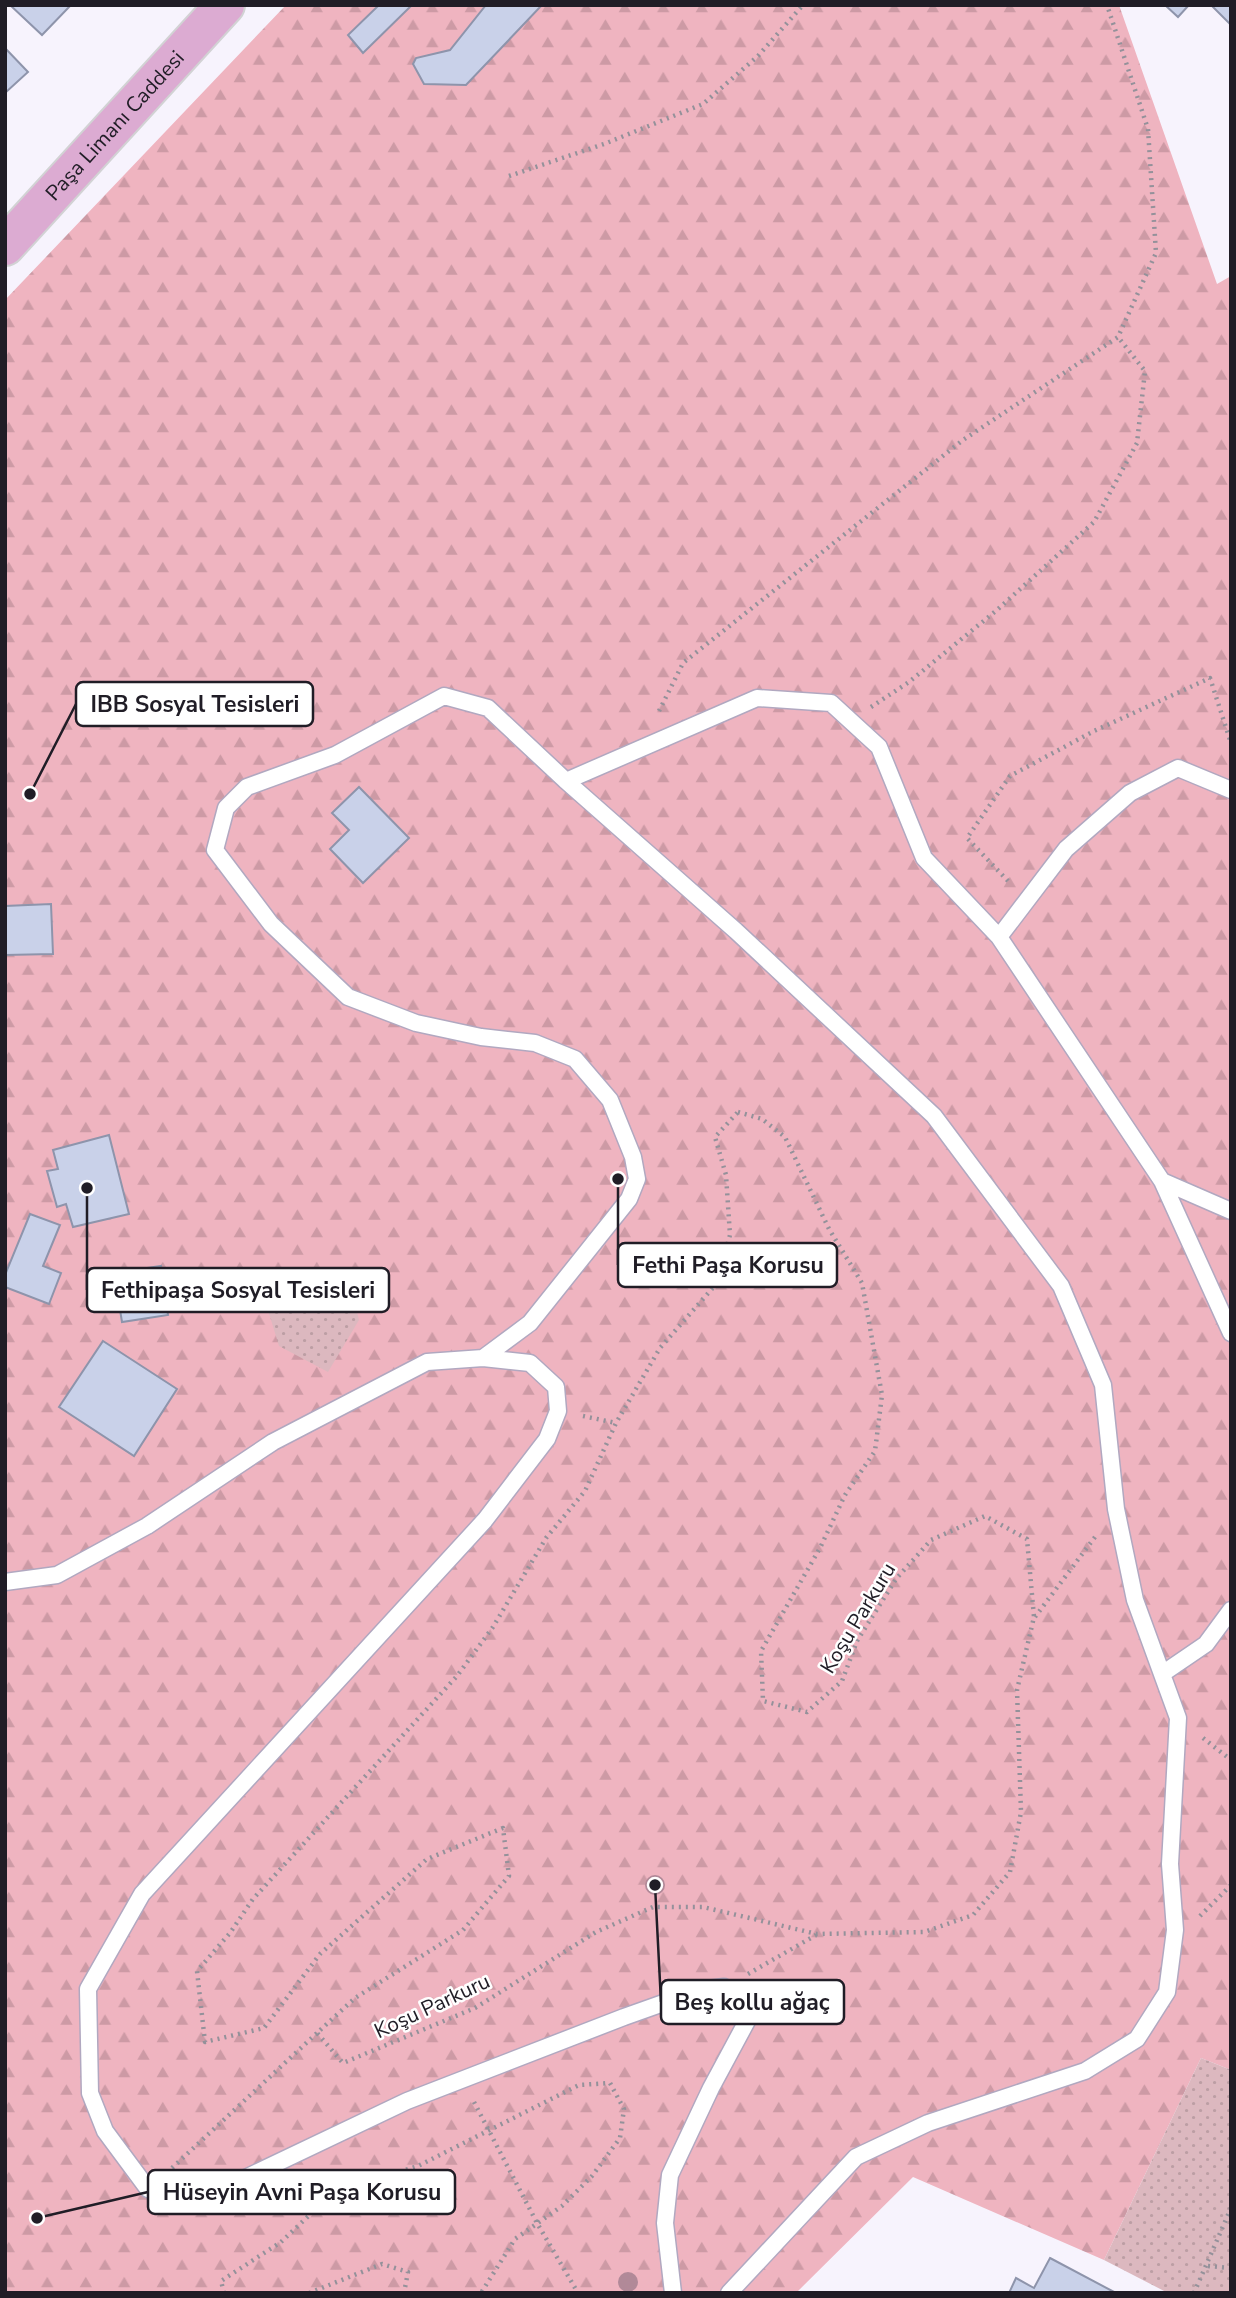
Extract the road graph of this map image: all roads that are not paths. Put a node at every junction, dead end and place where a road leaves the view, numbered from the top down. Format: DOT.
graph roads {
  1 [pos="225,5"];
  2 [pos="5,246"];
  3 [pos="566,781"];
  4 [pos="1231,790"];
  5 [pos="999,937"];
  6 [pos="1162,1181"];
  7 [pos="1231,1211"];
  8 [pos="1231,1333"];
  9 [pos="483,1358"];
  10 [pos="5,1582"];
  11 [pos="1231,1610"];
  12 [pos="1162,1674"];
  13 [pos="673,2293"];
  14 [pos="729,2293"];
  1 -- 2 [label="main road, Paşa Limanı Caddesi"];
  3 -- 5 [label="lane"];
  3 -- 9 [label="lane"];
  3 -- 12 [label="lane"];
  4 -- 5 [label="lane"];
  5 -- 6 [label="lane"];
  6 -- 7 [label="lane"];
  6 -- 8 [label="lane"];
  9 -- 10 [label="lane"];
  9 -- 13 [label="lane"];
  11 -- 12 [label="lane"];
  12 -- 14 [label="lane"];
}
